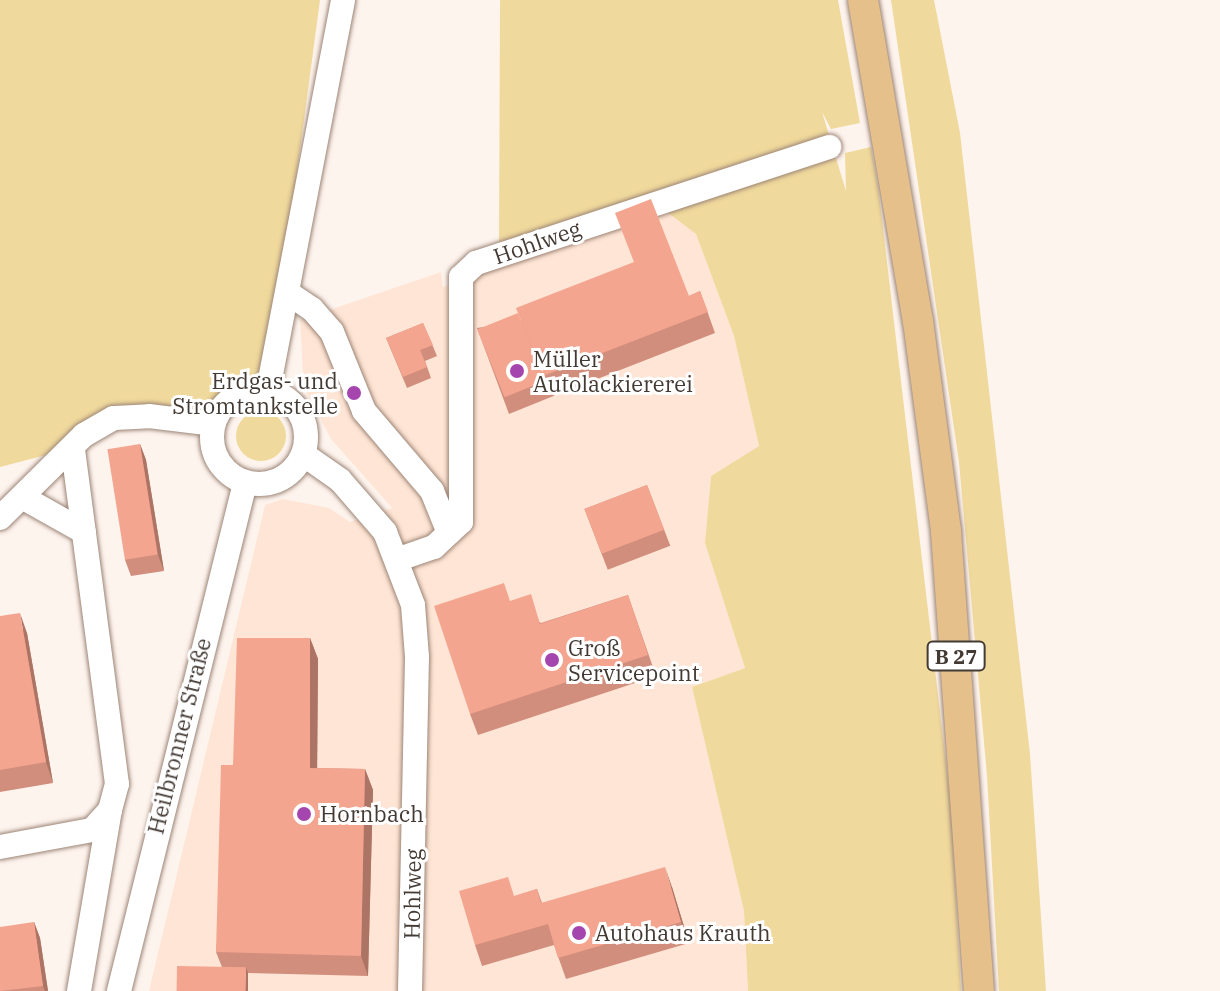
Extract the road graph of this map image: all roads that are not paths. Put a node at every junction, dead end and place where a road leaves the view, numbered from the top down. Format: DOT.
graph roads {
  1 [pos="343,0"];
  2 [pos="863,0"];
  3 [pos="829,147"];
  4 [pos="288,293"];
  5 [pos="268,390"];
  6 [pos="213,424"];
  7 [pos="73,448"];
  8 [pos="303,454"];
  9 [pos="245,483"];
  10 [pos="22,497"];
  11 [pos="0,518"];
  12 [pos="84,532"];
  13 [pos="449,533"];
  14 [pos="399,559"];
  15 [pos="110,810"];
  16 [pos="0,847"];
  17 [pos="79,991"];
  18 [pos="119,991"];
  19 [pos="410,991"];
  20 [pos="979,991"];
  1 -- 4 [label="street"];
  2 -- 20 [label="main road, B 27"];
  3 -- 13 [label="street, Hohlweg"];
  4 -- 5 [label="street"];
  4 -- 13 [label="street"];
  5 -- 6 [label="street"];
  5 -- 8 [label="street"];
  6 -- 7 [label="street"];
  6 -- 9 [label="street"];
  7 -- 10 [label="street"];
  7 -- 12 [label="street"];
  8 -- 9 [label="street"];
  8 -- 14 [label="street, Hohlweg"];
  9 -- 18 [label="street, Heilbronner Straße"];
  10 -- 11 [label="street"];
  10 -- 12 [label="street"];
  12 -- 15 [label="street"];
  13 -- 14 [label="street"];
  14 -- 19 [label="street, Hohlweg"];
  15 -- 16 [label="street"];
  15 -- 17 [label="street"];
}
